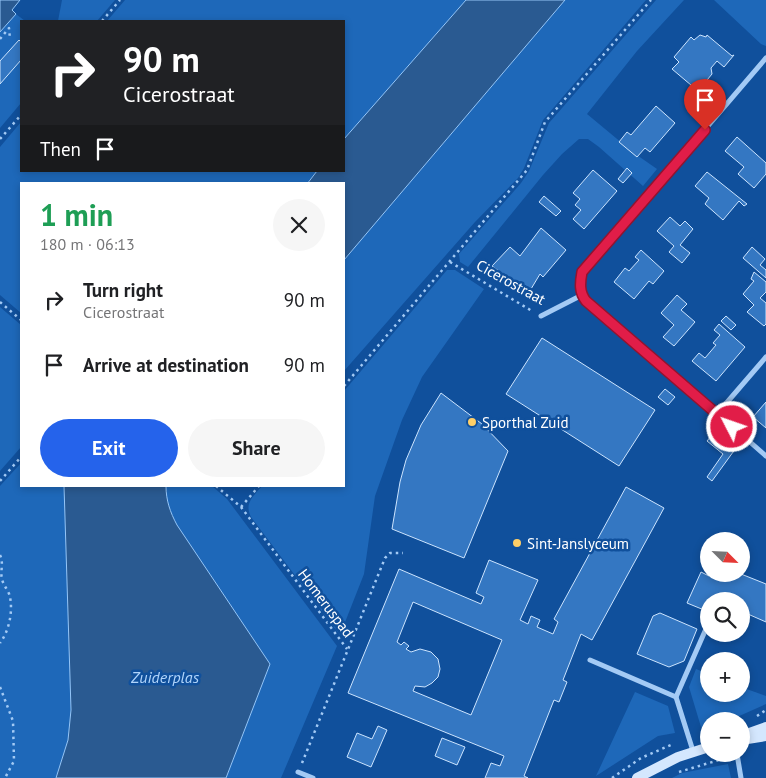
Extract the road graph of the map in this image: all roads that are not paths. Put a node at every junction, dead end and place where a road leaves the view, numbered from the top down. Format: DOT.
graph roads {
  1 [pos="766,58"];
  2 [pos="582,295"];
  3 [pos="541,316"];
  4 [pos="766,357"];
  5 [pos="717,414"];
  6 [pos="766,456"];
  7 [pos="700,642"];
  8 [pos="590,660"];
  9 [pos="676,697"];
  10 [pos="766,727"];
  11 [pos="750,733"];
  12 [pos="766,736"];
  13 [pos="750,739"];
  14 [pos="700,749"];
  15 [pos="693,751"];
  16 [pos="738,762"];
  17 [pos="298,772"];
  18 [pos="313,778"];
  19 [pos="638,778"];
  20 [pos="741,778"];
  1 -- 2 [label="street"];
  2 -- 3 [label="street, Cicerostraat"];
  2 -- 5 [label="street"];
  4 -- 5 [label="street"];
  5 -- 6 [label="street"];
  7 -- 9 [label="street"];
  8 -- 9 [label="street"];
  9 -- 15 [label="street"];
  10 -- 11 [label="street"];
  12 -- 13 [label="street"];
  14 -- 15 [label="street"];
  15 -- 19 [label="street"];
  16 -- 20 [label="street"];
  17 -- 18 [label="street"];
}
